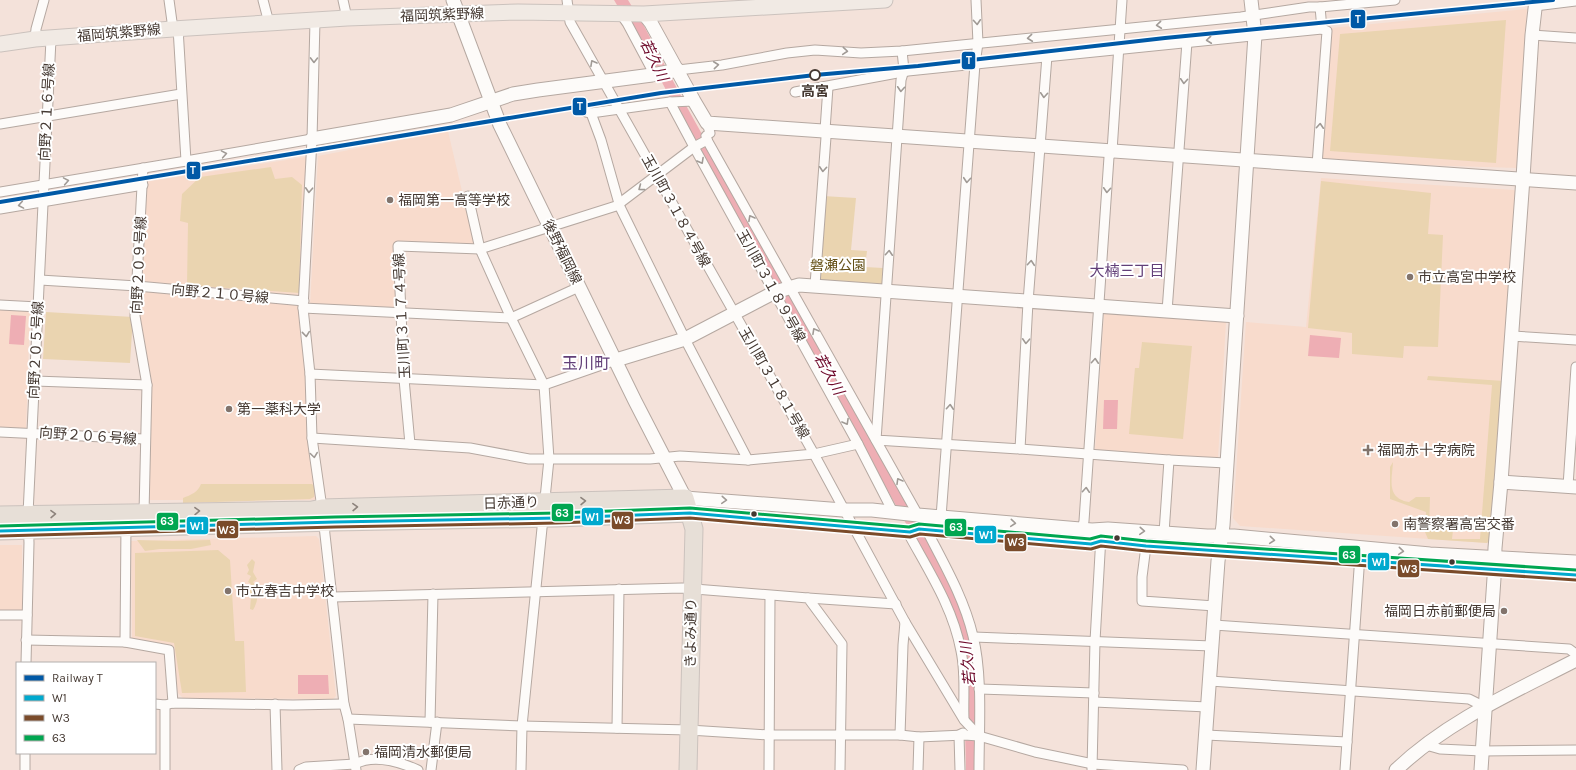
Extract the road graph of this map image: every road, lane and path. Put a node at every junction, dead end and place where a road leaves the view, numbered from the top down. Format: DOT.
graph roads {
  1 [pos="44,0"];
  2 [pos="169,0"];
  3 [pos="263,0"];
  4 [pos="342,0"];
  5 [pos="453,0"];
  6 [pos="885,0"];
  7 [pos="976,0"];
  8 [pos="1122,0"];
  9 [pos="1251,0"];
  10 [pos="1395,0"];
  11 [pos="1576,1"];
  12 [pos="820,2"];
  13 [pos="1535,3"];
  14 [pos="718,5"];
  15 [pos="568,6"];
  16 [pos="1320,7"];
  17 [pos="629,13"];
  18 [pos="460,14"];
  19 [pos="1253,14"];
  20 [pos="347,18"];
  21 [pos="315,21"];
  22 [pos="269,23"];
  23 [pos="176,28"];
  24 [pos="1322,29"];
  25 [pos="1120,30"];
  26 [pos="1255,35"];
  27 [pos="1532,35"];
  28 [pos="1576,38"];
  29 [pos="35,39"];
  30 [pos="51,39"];
  31 [pos="1187,42"];
  32 [pos="978,43"];
  33 [pos="0,44"];
  34 [pos="1119,49"];
  35 [pos="902,50"];
  36 [pos="1047,56"];
  37 [pos="975,64"];
  38 [pos="674,71"];
  39 [pos="903,73"];
  40 [pos="654,75"];
  41 [pos="604,82"];
  42 [pos="828,87"];
  43 [pos="795,92"];
  44 [pos="182,94"];
  45 [pos="690,101"];
  46 [pos="491,102"];
  47 [pos="670,102"];
  48 [pos="620,108"];
  49 [pos="48,116"];
  50 [pos="707,123"];
  51 [pos="0,124"];
  52 [pos="825,130"];
  53 [pos="897,136"];
  54 [pos="312,139"];
  55 [pos="707,140"];
  56 [pos="970,141"];
  57 [pos="1041,146"];
  58 [pos="694,148"];
  59 [pos="1112,151"];
  60 [pos="1179,155"];
  61 [pos="1247,159"];
  62 [pos="186,161"];
  63 [pos="1317,164"];
  64 [pos="143,168"];
  65 [pos="657,176"];
  66 [pos="1523,178"];
  67 [pos="1576,182"];
  68 [pos="43,185"];
  69 [pos="143,185"];
  70 [pos="0,192"];
  71 [pos="468,196"];
  72 [pos="43,201"];
  73 [pos="620,205"];
  74 [pos="0,209"];
  75 [pos="550,227"];
  76 [pos="480,249"];
  77 [pos="40,280"];
  78 [pos="815,285"];
  79 [pos="137,286"];
  80 [pos="579,287"];
  81 [pos="789,287"];
  82 [pos="775,292"];
  83 [pos="886,292"];
  84 [pos="957,297"];
  85 [pos="1028,302"];
  86 [pos="304,304"];
  87 [pos="0,305"];
  88 [pos="38,307"];
  89 [pos="1098,307"];
  90 [pos="1167,311"];
  91 [pos="402,312"];
  92 [pos="734,313"];
  93 [pos="1236,316"];
  94 [pos="511,318"];
  95 [pos="1512,336"];
  96 [pos="685,339"];
  97 [pos="1576,340"];
  98 [pos="616,360"];
  99 [pos="1576,367"];
  100 [pos="310,374"];
  101 [pos="404,378"];
  102 [pos="35,380"];
  103 [pos="147,385"];
  104 [pos="544,385"];
  105 [pos="0,432"];
  106 [pos="32,432"];
  107 [pos="312,438"];
  108 [pos="144,439"];
  109 [pos="876,440"];
  110 [pos="410,444"];
  111 [pos="858,444"];
  112 [pos="947,445"];
  113 [pos="1020,449"];
  114 [pos="814,454"];
  115 [pos="1088,454"];
  116 [pos="663,458"];
  117 [pos="549,459"];
  118 [pos="748,460"];
  119 [pos="1169,460"];
  120 [pos="1226,463"];
  121 [pos="1501,482"];
  122 [pos="1572,487"];
  123 [pos="688,506"];
  124 [pos="544,510"];
  125 [pos="843,510"];
  126 [pos="896,512"];
  127 [pos="144,513"];
  128 [pos="0,515"];
  129 [pos="323,515"];
  130 [pos="918,515"];
  131 [pos="941,517"];
  132 [pos="126,521"];
  133 [pos="28,522"];
  134 [pos="853,527"];
  135 [pos="1082,529"];
  136 [pos="916,530"];
  137 [pos="0,531"];
  138 [pos="1164,533"];
  139 [pos="1101,535"];
  140 [pos="1221,535"];
  141 [pos="1146,546"];
  142 [pos="1360,547"];
  143 [pos="1219,550"];
  144 [pos="1360,561"];
  145 [pos="1576,562"];
  146 [pos="1494,564"];
  147 [pos="1576,575"];
  148 [pos="619,589"];
  149 [pos="692,590"];
  150 [pos="537,591"];
  151 [pos="433,594"];
  152 [pos="770,596"];
  153 [pos="333,597"];
  154 [pos="808,598"];
  155 [pos="896,604"];
  156 [pos="1215,606"];
  157 [pos="0,615"];
  158 [pos="27,615"];
  159 [pos="905,622"];
  160 [pos="1214,625"];
  161 [pos="1354,634"];
  162 [pos="974,637"];
  163 [pos="26,640"];
  164 [pos="1095,641"];
  165 [pos="126,642"];
  166 [pos="1490,644"];
  167 [pos="1212,646"];
  168 [pos="1576,654"];
  169 [pos="1576,660"];
  170 [pos="26,662"];
  171 [pos="1210,681"];
  172 [pos="979,689"];
  173 [pos="1350,691"];
  174 [pos="1094,698"];
  175 [pos="156,704"];
  176 [pos="169,704"];
  177 [pos="275,704"];
  178 [pos="344,704"];
  179 [pos="1208,707"];
  180 [pos="1485,707"];
  181 [pos="348,719"];
  182 [pos="965,721"];
  183 [pos="433,722"];
  184 [pos="522,726"];
  185 [pos="617,728"];
  186 [pos="689,730"];
  187 [pos="1206,734"];
  188 [pos="769,735"];
  189 [pos="900,735"];
  190 [pos="961,735"];
  191 [pos="978,735"];
  192 [pos="841,736"];
  193 [pos="918,738"];
  194 [pos="1347,742"];
  195 [pos="1426,745"];
  196 [pos="1576,750"];
  197 [pos="1482,751"];
  198 [pos="25,754"];
  199 [pos="356,767"];
  200 [pos="1092,767"];
  201 [pos="25,770"];
  202 [pos="165,770"];
  203 [pos="277,770"];
  204 [pos="299,770"];
  205 [pos="418,770"];
  206 [pos="431,770"];
  207 [pos="521,770"];
  208 [pos="688,770"];
  209 [pos="769,770"];
  210 [pos="840,770"];
  211 [pos="918,770"];
  212 [pos="960,770"];
  213 [pos="979,770"];
  214 [pos="1183,770"];
  215 [pos="1203,770"];
  216 [pos="1345,770"];
  217 [pos="1396,770"];
  218 [pos="1481,770"];
  1 -- 29 [label="street"];
  2 -- 23 [label="street"];
  3 -- 22 [label="street"];
  4 -- 20 [label="street"];
  5 -- 18 [label="street, 後野福岡線"];
  6 -- 12 [label="main road, 福岡筑紫野線"];
  7 -- 32 [label="street, one-way"];
  8 -- 25 [label="street"];
  9 -- 19 [label="street"];
  10 -- 16 [label="street"];
  11 -- 13 [label="street"];
  12 -- 14 [label="main road, 福岡筑紫野線"];
  13 -- 27 [label="street"];
  14 -- 17 [label="main road, 福岡筑紫野線"];
  15 -- 17 [label="main road, 福岡筑紫野線"];
  15 -- 18 [label="main road, 福岡筑紫野線"];
  41 -- 15 [label="street, 玉川町３１８４号線, one-way"];
  16 -- 19 [label="street"];
  16 -- 24 [label="street"];
  17 -- 38 [label="street"];
  17 -- 40 [label="street"];
  18 -- 20 [label="main road, 福岡筑紫野線"];
  18 -- 46 [label="street, 後野福岡線"];
  19 -- 25 [label="street, one-way"];
  19 -- 26 [label="street"];
  20 -- 21 [label="main road, 福岡筑紫野線"];
  21 -- 22 [label="main road, 福岡筑紫野線"];
  21 -- 54 [label="street, one-way"];
  22 -- 23 [label="main road, 福岡筑紫野線"];
  23 -- 30 [label="main road, 福岡筑紫野線"];
  23 -- 44 [label="street"];
  24 -- 26 [label="street"];
  63 -- 24 [label="street, one-way"];
  25 -- 32 [label="street, one-way"];
  25 -- 34 [label="street"];
  26 -- 31 [label="street, one-way"];
  26 -- 61 [label="street"];
  27 -- 28 [label="street"];
  27 -- 66 [label="street"];
  29 -- 30 [label="main road, 福岡筑紫野線"];
  29 -- 33 [label="main road, 福岡筑紫野線"];
  30 -- 49 [label="street, 向野２１６号線"];
  31 -- 34 [label="street"];
  31 -- 60 [label="street, one-way"];
  32 -- 35 [label="street"];
  32 -- 37 [label="street"];
  34 -- 36 [label="street"];
  34 -- 59 [label="street"];
  38 -- 35 [label="street, one-way"];
  35 -- 39 [label="street"];
  36 -- 37 [label="street"];
  36 -- 57 [label="street, one-way"];
  37 -- 39 [label="street"];
  37 -- 56 [label="street"];
  38 -- 40 [label="street"];
  38 -- 45 [label="street"];
  39 -- 42 [label="street"];
  39 -- 53 [label="street, one-way"];
  40 -- 41 [label="street"];
  41 -- 46 [label="street"];
  41 -- 48 [label="street, 玉川町３１８４号線"];
  42 -- 43 [label="street"];
  42 -- 52 [label="street"];
  44 -- 49 [label="street"];
  44 -- 62 [label="street"];
  45 -- 47 [label="street"];
  45 -- 50 [label="street"];
  46 -- 54 [label="street"];
  46 -- 75 [label="street, 後野福岡線"];
  47 -- 48 [label="street"];
  47 -- 58 [label="street, 玉川町３１８９号線"];
  48 -- 65 [label="street, 玉川町３１８４号線"];
  48 -- 73 [label="street"];
  49 -- 51 [label="street"];
  49 -- 68 [label="street, 向野２１６号線"];
  50 -- 52 [label="street"];
  50 -- 55 [label="street"];
  52 -- 53 [label="street"];
  52 -- 78 [label="street, one-way"];
  53 -- 56 [label="street"];
  83 -- 53 [label="street, one-way"];
  62 -- 54 [label="street, one-way"];
  54 -- 86 [label="street, one-way"];
  55 -- 58 [label="street"];
  81 -- 55 [label="street, 玉川町３１８９号線, one-way"];
  56 -- 57 [label="street"];
  56 -- 84 [label="street, one-way"];
  57 -- 59 [label="street"];
  85 -- 57 [label="street, one-way"];
  58 -- 65 [label="street"];
  58 -- 82 [label="street, 玉川町３１８９号線, one-way"];
  59 -- 60 [label="street"];
  59 -- 89 [label="street, one-way"];
  60 -- 61 [label="street"];
  60 -- 90 [label="street"];
  61 -- 63 [label="street"];
  61 -- 93 [label="street"];
  62 -- 64 [label="street"];
  63 -- 66 [label="street"];
  68 -- 64 [label="street, one-way"];
  64 -- 69 [label="street, 向野２０９号線"];
  65 -- 73 [label="street, one-way"];
  65 -- 92 [label="street, 玉川町３１８４号線"];
  66 -- 67 [label="street"];
  66 -- 95 [label="street"];
  68 -- 70 [label="street"];
  68 -- 72 [label="street, 向野２０５号線"];
  69 -- 72 [label="street"];
  69 -- 79 [label="street, 向野２０９号線"];
  71 -- 76 [label="street"];
  72 -- 74 [label="street, one-way"];
  72 -- 77 [label="street, 向野２０５号線"];
  73 -- 75 [label="street, 玉川町３１７４号線"];
  73 -- 96 [label="street"];
  75 -- 76 [label="street, 玉川町３１７４号線"];
  75 -- 80 [label="street, 後野福岡線"];
  76 -- 91 [label="street, 玉川町３１７４号線"];
  76 -- 94 [label="street"];
  77 -- 79 [label="street, 向野２１０号線"];
  77 -- 88 [label="street, 向野２０５号線"];
  78 -- 81 [label="street"];
  78 -- 83 [label="street"];
  79 -- 86 [label="street, 向野２１０号線"];
  79 -- 103 [label="street, 向野２０９号線"];
  80 -- 94 [label="street"];
  80 -- 98 [label="street, 後野福岡線"];
  81 -- 82 [label="street"];
  109 -- 81 [label="street, 玉川町３１８９号線, one-way"];
  82 -- 92 [label="street"];
  82 -- 111 [label="street, 玉川町３１８９号線, one-way"];
  83 -- 84 [label="street"];
  83 -- 109 [label="street"];
  84 -- 85 [label="street"];
  112 -- 84 [label="street, one-way"];
  85 -- 89 [label="street"];
  85 -- 113 [label="street, one-way"];
  86 -- 91 [label="street, 向野２１０号線"];
  86 -- 100 [label="street, one-way"];
  87 -- 88 [label="street"];
  88 -- 102 [label="street, 向野２０５号線"];
  89 -- 90 [label="street"];
  115 -- 89 [label="street, one-way"];
  90 -- 93 [label="street"];
  91 -- 94 [label="street, 向野２１０号線"];
  91 -- 101 [label="street, 玉川町３１７４号線"];
  92 -- 96 [label="street"];
  92 -- 114 [label="street, 玉川町３１８１号線"];
  93 -- 120 [label="street"];
  94 -- 104 [label="street"];
  95 -- 97 [label="street"];
  95 -- 121 [label="street"];
  96 -- 98 [label="street"];
  96 -- 118 [label="street"];
  98 -- 104 [label="street"];
  98 -- 116 [label="street, 後野福岡線"];
  99 -- 122 [label="street"];
  100 -- 101 [label="street"];
  100 -- 107 [label="street"];
  101 -- 104 [label="street"];
  101 -- 110 [label="street, 玉川町３１７４号線"];
  102 -- 103 [label="street"];
  102 -- 106 [label="street, 向野２０５号線"];
  103 -- 108 [label="street, 向野２０９号線"];
  104 -- 117 [label="street"];
  105 -- 106 [label="street, 向野２０６号線"];
  106 -- 108 [label="street, 向野２０６号線"];
  106 -- 133 [label="street, 向野２０５号線"];
  107 -- 110 [label="street"];
  107 -- 129 [label="street, one-way"];
  108 -- 127 [label="street, 向野２０９号線"];
  109 -- 112 [label="street"];
  130 -- 109 [label="street, 玉川町３１８９号線, one-way"];
  110 -- 117 [label="street"];
  111 -- 114 [label="street"];
  111 -- 126 [label="street, 玉川町３１８９号線"];
  112 -- 113 [label="street"];
  112 -- 131 [label="street"];
  113 -- 115 [label="street"];
  114 -- 118 [label="street"];
  114 -- 125 [label="street, 玉川町３１８１号線"];
  115 -- 119 [label="street"];
  135 -- 115 [label="street, one-way"];
  116 -- 117 [label="street"];
  116 -- 118 [label="street"];
  116 -- 123 [label="street, 後野福岡線"];
  117 -- 124 [label="street"];
  119 -- 120 [label="street"];
  119 -- 138 [label="street"];
  120 -- 140 [label="street"];
  121 -- 122 [label="street"];
  121 -- 146 [label="street"];
  123 -- 124 [label="highway, 日赤通り"];
  123 -- 125 [label="street, one-way"];
  123 -- 134 [label="street"];
  123 -- 149 [label="highway, きよみ通り"];
  124 -- 129 [label="highway, 日赤通り"];
  124 -- 150 [label="street"];
  125 -- 126 [label="street"];
  125 -- 134 [label="street, 玉川町３１８１号線"];
  126 -- 130 [label="street"];
  127 -- 129 [label="highway, 日赤通り, one-way"];
  127 -- 132 [label="highway, 日赤通り"];
  128 -- 133 [label="highway, 日赤通り"];
  129 -- 132 [label="highway, 日赤通り"];
  129 -- 153 [label="street"];
  130 -- 131 [label="street"];
  131 -- 135 [label="street, one-way"];
  132 -- 133 [label="highway, 日赤通り"];
  132 -- 165 [label="street"];
  133 -- 137 [label="highway, 日赤通り"];
  133 -- 158 [label="street, 向野２０５号線"];
  134 -- 136 [label="street"];
  134 -- 155 [label="street, 玉川町３１８１号線"];
  135 -- 139 [label="street"];
  136 -- 139 [label="street"];
  136 -- 162 [label="street"];
  136 -- 182 [label="street"];
  139 -- 138 [label="street, one-way"];
  138 -- 140 [label="street"];
  139 -- 141 [label="street"];
  139 -- 164 [label="street"];
  140 -- 142 [label="street, one-way"];
  140 -- 143 [label="street"];
  141 -- 143 [label="street"];
  141 -- 156 [label="street"];
  142 -- 144 [label="street"];
  142 -- 146 [label="street, one-way"];
  143 -- 144 [label="street"];
  143 -- 156 [label="street"];
  144 -- 146 [label="street"];
  144 -- 161 [label="street"];
  145 -- 146 [label="street"];
  146 -- 147 [label="street"];
  146 -- 166 [label="street"];
  148 -- 149 [label="street"];
  148 -- 150 [label="street"];
  148 -- 185 [label="street"];
  149 -- 152 [label="street"];
  149 -- 186 [label="highway, きよみ通り"];
  150 -- 151 [label="street"];
  150 -- 184 [label="street"];
  151 -- 153 [label="street"];
  151 -- 183 [label="street"];
  152 -- 154 [label="street"];
  152 -- 188 [label="street"];
  153 -- 178 [label="street"];
  154 -- 155 [label="street"];
  154 -- 192 [label="street"];
  155 -- 159 [label="street, 玉川町３１８１号線"];
  156 -- 160 [label="street"];
  157 -- 158 [label="street"];
  158 -- 163 [label="street, 向野２０５号線"];
  159 -- 182 [label="street, 玉川町３１８１号線"];
  159 -- 189 [label="street"];
  160 -- 161 [label="street"];
  160 -- 167 [label="street"];
  161 -- 166 [label="street"];
  161 -- 173 [label="street"];
  162 -- 164 [label="street"];
  162 -- 172 [label="street"];
  163 -- 165 [label="street"];
  163 -- 170 [label="street, 向野２０５号線"];
  164 -- 167 [label="street"];
  164 -- 174 [label="street"];
  165 -- 176 [label="street"];
  166 -- 168 [label="street"];
  166 -- 180 [label="street"];
  167 -- 171 [label="street"];
  169 -- 180 [label="street"];
  171 -- 173 [label="street"];
  171 -- 179 [label="street"];
  172 -- 174 [label="street"];
  172 -- 191 [label="street"];
  173 -- 180 [label="street"];
  173 -- 194 [label="street"];
  174 -- 179 [label="street"];
  174 -- 200 [label="street"];
  175 -- 176 [label="street"];
  176 -- 177 [label="street"];
  176 -- 202 [label="street"];
  177 -- 178 [label="street"];
  177 -- 203 [label="street"];
  178 -- 181 [label="street"];
  179 -- 187 [label="street"];
  180 -- 195 [label="street"];
  180 -- 197 [label="street"];
  181 -- 183 [label="street"];
  181 -- 199 [label="street"];
  182 -- 190 [label="street"];
  182 -- 191 [label="street, 玉川町３１８１号線"];
  183 -- 184 [label="street"];
  183 -- 206 [label="street"];
  184 -- 185 [label="street"];
  184 -- 207 [label="street"];
  185 -- 186 [label="street"];
  186 -- 188 [label="street"];
  186 -- 208 [label="highway, きよみ通り"];
  187 -- 194 [label="street"];
  187 -- 215 [label="street"];
  188 -- 192 [label="street"];
  188 -- 209 [label="street"];
  189 -- 192 [label="street"];
  189 -- 193 [label="street"];
  190 -- 191 [label="street"];
  190 -- 193 [label="street"];
  190 -- 212 [label="street"];
  191 -- 200 [label="street"];
  191 -- 213 [label="street"];
  192 -- 210 [label="street"];
  193 -- 211 [label="street"];
  194 -- 216 [label="street"];
  195 -- 197 [label="street"];
  195 -- 217 [label="street"];
  196 -- 197 [label="street"];
  197 -- 218 [label="street"];
  198 -- 201 [label="street"];
  199 -- 204 [label="street"];
  199 -- 205 [label="street"];
  200 -- 214 [label="street"];
}
